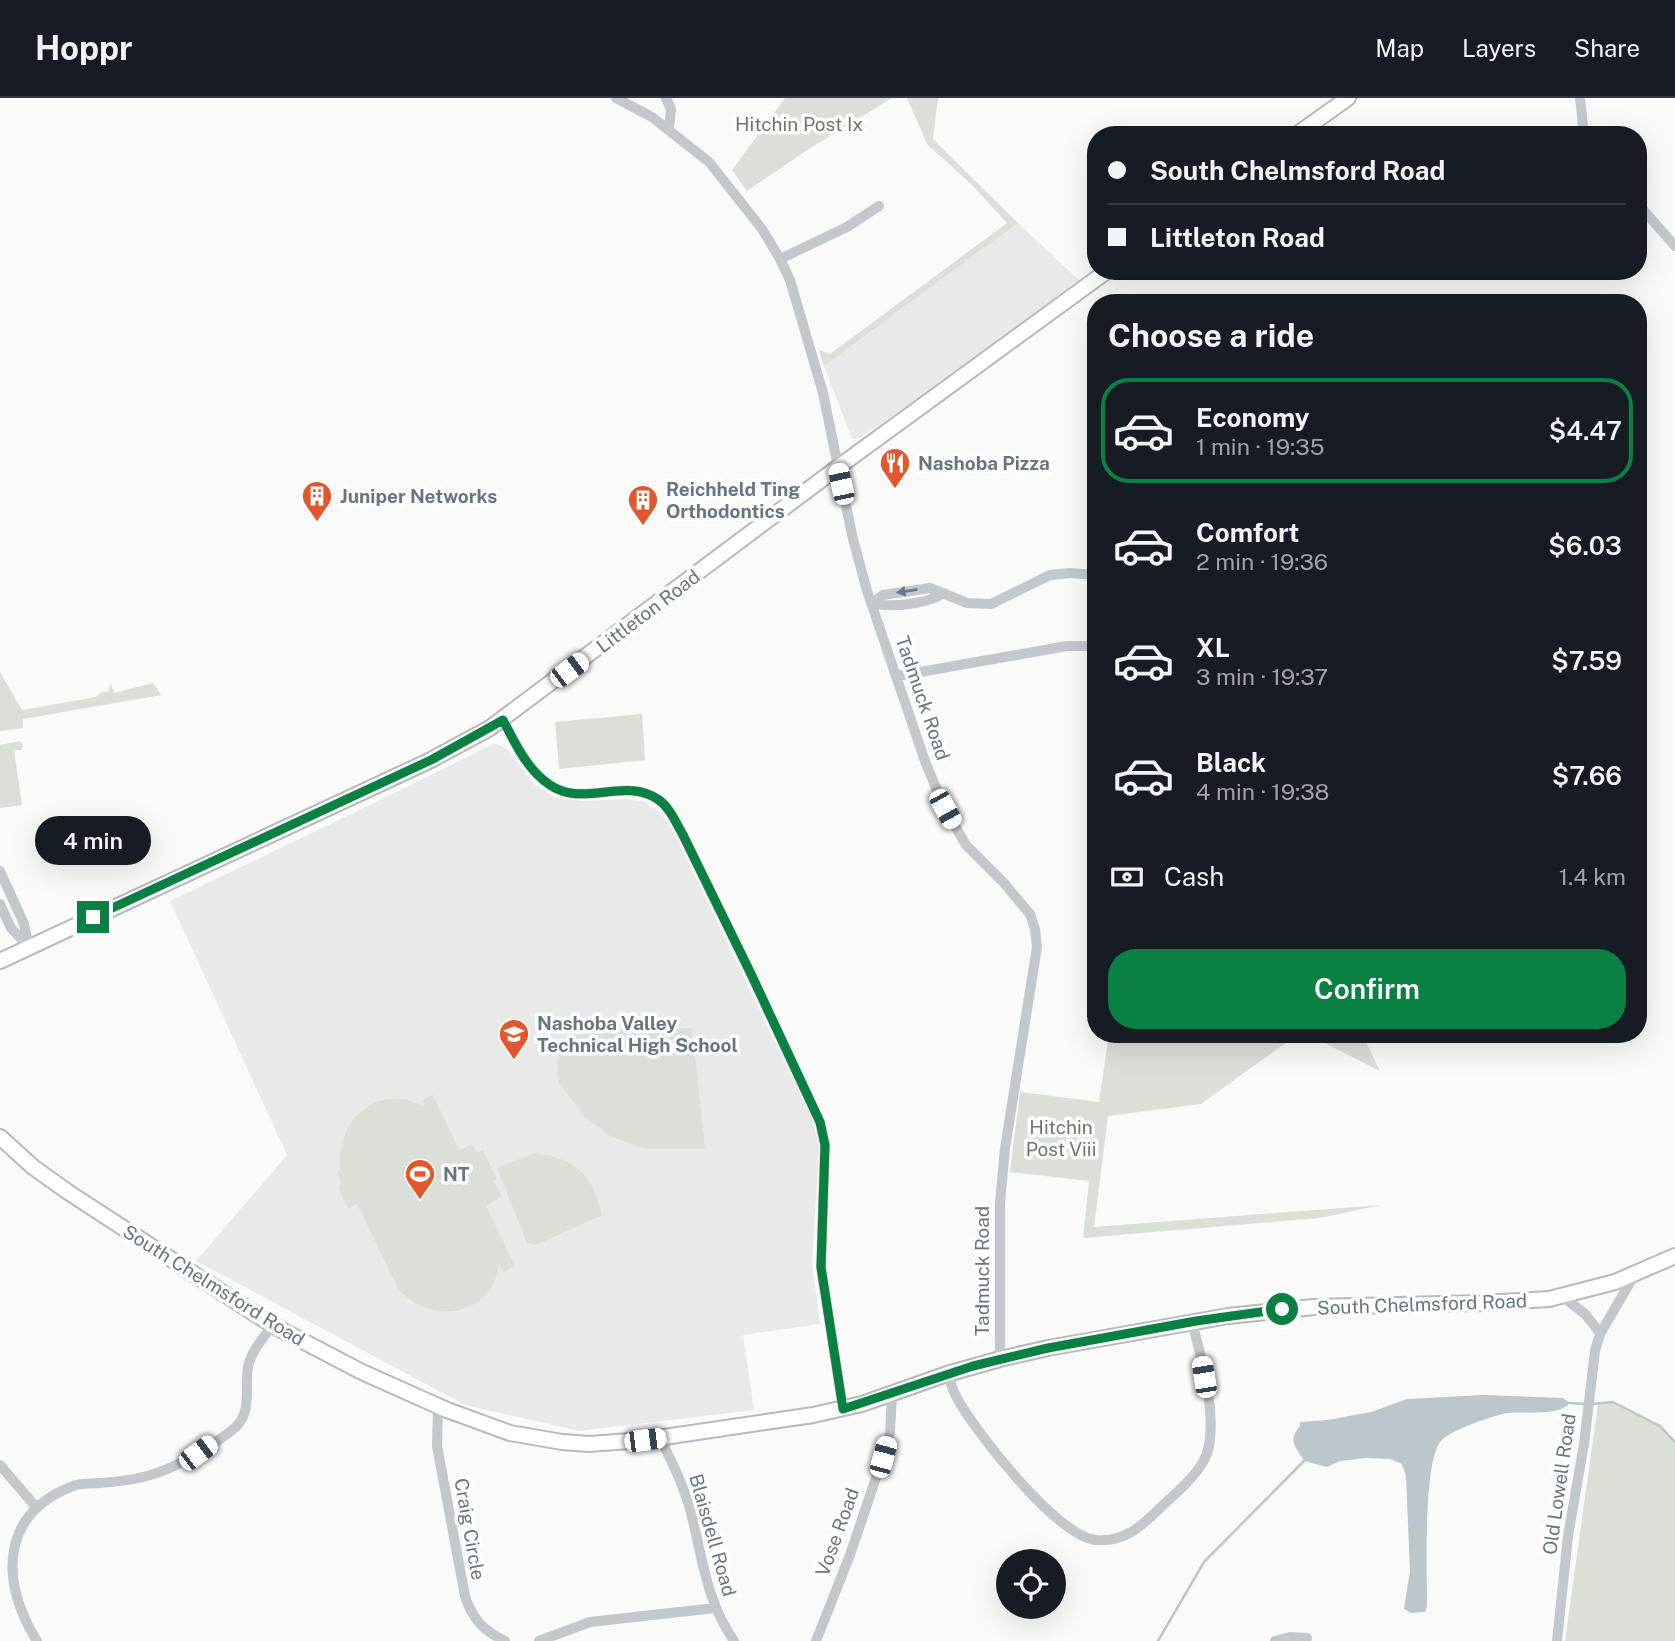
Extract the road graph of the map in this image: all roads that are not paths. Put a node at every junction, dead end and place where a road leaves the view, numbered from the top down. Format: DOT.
graph roads {
  1 [pos="616,98"];
  2 [pos="666,98"];
  3 [pos="1348,98"];
  4 [pos="1580,98"];
  5 [pos="1309,126"];
  6 [pos="1583,126"];
  7 [pos="669,129"];
  8 [pos="879,206"];
  9 [pos="1647,214"];
  10 [pos="1675,246"];
  11 [pos="780,258"];
  12 [pos="1095,280"];
  13 [pos="837,468"];
  14 [pos="1087,574"];
  15 [pos="872,603"];
  16 [pos="1087,646"];
  17 [pos="898,676"];
  18 [pos="503,720"];
  19 [pos="0,872"];
  20 [pos="0,904"];
  21 [pos="29,947"];
  22 [pos="0,961"];
  23 [pos="0,1137"];
  24 [pos="1675,1256"];
  25 [pos="1635,1274"];
  26 [pos="1562,1296"];
  27 [pos="1192,1322"];
  28 [pos="272,1325"];
  29 [pos="1600,1333"];
  30 [pos="1000,1359"];
  31 [pos="947,1374"];
  32 [pos="892,1393"];
  33 [pos="438,1406"];
  34 [pos="843,1409"];
  35 [pos="660,1438"];
  36 [pos="0,1465"];
  37 [pos="36,1507"];
  38 [pos="715,1608"];
  39 [pos="1307,1638"];
  40 [pos="37,1641"];
  41 [pos="505,1641"];
  42 [pos="539,1641"];
  43 [pos="733,1641"];
  44 [pos="816,1641"];
  45 [pos="1275,1641"];
  46 [pos="1557,1641"];
  1 -- 7 [label="street, Tadmuck Road"];
  2 -- 7 [label="street"];
  3 -- 5 [label="main road"];
  4 -- 6 [label="street"];
  7 -- 11 [label="street, Tadmuck Road"];
  8 -- 11 [label="street"];
  9 -- 10 [label="street"];
  11 -- 13 [label="street, Tadmuck Road"];
  12 -- 13 [label="main road, Littleton Road"];
  13 -- 15 [label="street, Tadmuck Road"];
  13 -- 18 [label="main road, Littleton Road"];
  14 -- 15 [label="street"];
  15 -- 17 [label="street, Tadmuck Road"];
  16 -- 17 [label="street"];
  17 -- 30 [label="street, Tadmuck Road"];
  18 -- 21 [label="main road, Littleton Road"];
  18 -- 34 [label="street"];
  19 -- 21 [label="street"];
  20 -- 21 [label="street"];
  21 -- 22 [label="main road, Littleton Road"];
  23 -- 28 [label="main road, South Chelmsford Road"];
  24 -- 25 [label="main road, South Chelmsford Road"];
  25 -- 26 [label="main road, South Chelmsford Road"];
  25 -- 29 [label="street, Old Lowell Road"];
  26 -- 27 [label="main road, South Chelmsford Road"];
  26 -- 29 [label="street"];
  27 -- 30 [label="main road, South Chelmsford Road"];
  27 -- 31 [label="street"];
  28 -- 33 [label="main road, South Chelmsford Road"];
  28 -- 37 [label="street"];
  29 -- 46 [label="street, Old Lowell Road"];
  30 -- 31 [label="main road, South Chelmsford Road"];
  31 -- 32 [label="main road, South Chelmsford Road"];
  32 -- 34 [label="main road, South Chelmsford Road"];
  32 -- 44 [label="street, Vose Road"];
  33 -- 35 [label="main road, South Chelmsford Road"];
  33 -- 41 [label="street, Craig Circle"];
  34 -- 35 [label="main road, South Chelmsford Road"];
  35 -- 38 [label="street, Blaisdell Road"];
  36 -- 37 [label="street"];
  37 -- 40 [label="street"];
  38 -- 42 [label="street"];
  38 -- 43 [label="street, Blaisdell Road"];
  39 -- 45 [label="street"];
}
